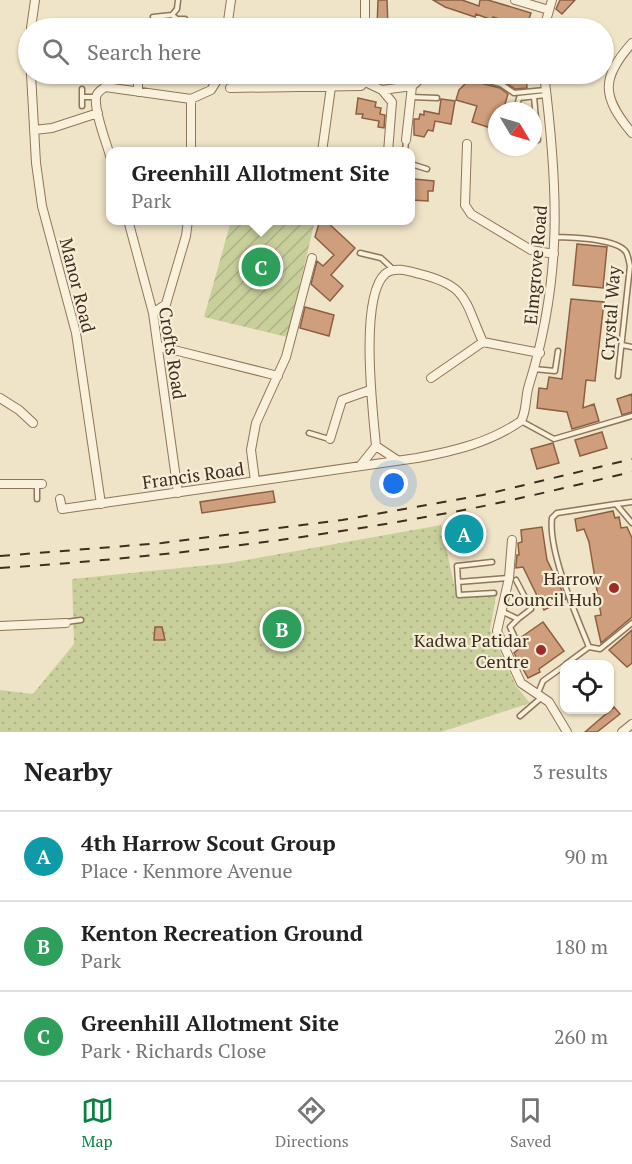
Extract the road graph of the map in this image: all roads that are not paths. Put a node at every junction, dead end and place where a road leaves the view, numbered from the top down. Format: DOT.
graph roads {
  1 [pos="35,0"];
  2 [pos="178,0"];
  3 [pos="231,0"];
  4 [pos="365,0"];
  5 [pos="515,0"];
  6 [pos="552,0"];
  7 [pos="549,10"];
  8 [pos="172,15"];
  9 [pos="153,17"];
  10 [pos="32,18"];
  11 [pos="176,18"];
  12 [pos="228,18"];
  13 [pos="365,18"];
  14 [pos="547,18"];
  15 [pos="632,43"];
  16 [pos="614,64"];
  17 [pos="32,84"];
  18 [pos="138,84"];
  19 [pos="215,84"];
  20 [pos="362,84"];
  21 [pos="374,84"];
  22 [pos="414,84"];
  23 [pos="501,84"];
  24 [pos="545,84"];
  25 [pos="608,84"];
  26 [pos="412,86"];
  27 [pos="332,87"];
  28 [pos="230,88"];
  29 [pos="82,89"];
  30 [pos="382,90"];
  31 [pos="138,92"];
  32 [pos="546,93"];
  33 [pos="97,94"];
  34 [pos="411,97"];
  35 [pos="534,97"];
  36 [pos="82,98"];
  37 [pos="437,98"];
  38 [pos="191,99"];
  39 [pos="517,102"];
  40 [pos="534,102"];
  41 [pos="82,106"];
  42 [pos="98,113"];
  43 [pos="34,130"];
  44 [pos="632,133"];
  45 [pos="406,140"];
  46 [pos="467,144"];
  47 [pos="108,147"];
  48 [pos="191,147"];
  49 [pos="323,147"];
  50 [pos="389,147"];
  51 [pos="405,147"];
  52 [pos="415,165"];
  53 [pos="427,169"];
  54 [pos="129,225"];
  55 [pos="187,225"];
  56 [pos="556,237"];
  57 [pos="360,253"];
  58 [pos="554,254"];
  59 [pos="312,258"];
  60 [pos="394,270"];
  61 [pos="153,313"];
  62 [pos="483,342"];
  63 [pos="622,345"];
  64 [pos="158,346"];
  65 [pos="632,346"];
  66 [pos="558,351"];
  67 [pos="540,352"];
  68 [pos="533,369"];
  69 [pos="278,376"];
  70 [pos="618,376"];
  71 [pos="430,378"];
  72 [pos="370,390"];
  73 [pos="0,398"];
  74 [pos="632,416"];
  75 [pos="521,421"];
  76 [pos="33,423"];
  77 [pos="309,433"];
  78 [pos="330,439"];
  79 [pos="376,446"];
  80 [pos="397,460"];
  81 [pos="360,466"];
  82 [pos="255,481"];
  83 [pos="0,484"];
  84 [pos="39,484"];
  85 [pos="178,493"];
  86 [pos="37,499"];
  87 [pos="60,499"];
  88 [pos="632,502"];
  89 [pos="101,504"];
  90 [pos="616,504"];
  91 [pos="632,523"];
  92 [pos="512,540"];
  93 [pos="492,562"];
  94 [pos="513,579"];
  95 [pos="458,582"];
  96 [pos="494,593"];
  97 [pos="501,611"];
  98 [pos="518,619"];
  99 [pos="81,620"];
  100 [pos="66,622"];
  101 [pos="632,623"];
  102 [pos="0,626"];
  103 [pos="518,644"];
  104 [pos="589,647"];
  105 [pos="572,660"];
  106 [pos="560,669"];
  107 [pos="541,695"];
  108 [pos="520,716"];
  109 [pos="632,724"];
  110 [pos="567,732"];
  111 [pos="622,732"];
  1 -- 10 [label="street"];
  2 -- 8 [label="lane"];
  3 -- 12 [label="street"];
  4 -- 13 [label="street"];
  5 -- 7 [label="street"];
  6 -- 7 [label="street"];
  7 -- 14 [label="street"];
  8 -- 9 [label="lane"];
  8 -- 11 [label="lane"];
  15 -- 16 [label="street"];
  17 -- 43 [label="street, Manor Road"];
  18 -- 31 [label="street"];
  19 -- 38 [label="street"];
  20 -- 27 [label="street"];
  21 -- 30 [label="street"];
  22 -- 26 [label="street"];
  23 -- 32 [label="lane"];
  24 -- 32 [label="street, Elmgrove Road"];
  25 -- 44 [label="street"];
  26 -- 30 [label="street"];
  26 -- 34 [label="street"];
  27 -- 28 [label="street"];
  27 -- 49 [label="street"];
  29 -- 36 [label="lane"];
  30 -- 50 [label="street"];
  31 -- 33 [label="street"];
  31 -- 38 [label="street"];
  32 -- 35 [label="lane"];
  32 -- 56 [label="street, Elmgrove Road"];
  33 -- 36 [label="lane"];
  33 -- 42 [label="street"];
  34 -- 37 [label="lane"];
  34 -- 45 [label="street"];
  35 -- 39 [label="lane"];
  35 -- 40 [label="lane"];
  36 -- 41 [label="lane"];
  38 -- 48 [label="street"];
  42 -- 43 [label="street"];
  42 -- 47 [label="street"];
  43 -- 89 [label="street, Manor Road"];
  45 -- 51 [label="lane"];
  46 -- 58 [label="street"];
  52 -- 53 [label="lane"];
  54 -- 61 [label="street, Crofts Road"];
  55 -- 61 [label="street"];
  56 -- 58 [label="street, Elmgrove Road"];
  56 -- 63 [label="lane, Crystal Way"];
  57 -- 60 [label="lane"];
  58 -- 67 [label="street, Elmgrove Road"];
  59 -- 69 [label="street"];
  60 -- 62 [label="street"];
  60 -- 72 [label="street"];
  61 -- 64 [label="street, Crofts Road"];
  62 -- 67 [label="street"];
  62 -- 71 [label="street"];
  63 -- 65 [label="lane"];
  63 -- 70 [label="lane, Crystal Way"];
  64 -- 69 [label="street"];
  64 -- 85 [label="street, Crofts Road"];
  66 -- 68 [label="lane"];
  67 -- 68 [label="street, Elmgrove Road"];
  68 -- 75 [label="street, Elmgrove Road"];
  69 -- 82 [label="street"];
  72 -- 78 [label="street"];
  72 -- 79 [label="street"];
  73 -- 76 [label="street"];
  74 -- 75 [label="lane"];
  75 -- 80 [label="street, Francis Road"];
  77 -- 78 [label="lane"];
  79 -- 80 [label="street"];
  79 -- 81 [label="street"];
  80 -- 81 [label="street, Francis Road"];
  81 -- 82 [label="street, Francis Road"];
  82 -- 85 [label="street, Francis Road"];
  83 -- 84 [label="street"];
  84 -- 86 [label="lane"];
  85 -- 89 [label="street, Francis Road"];
  87 -- 89 [label="street, Francis Road"];
  88 -- 90 [label="lane"];
  90 -- 91 [label="lane"];
  90 -- 104 [label="lane"];
  92 -- 94 [label="street"];
  93 -- 95 [label="lane"];
  94 -- 95 [label="lane"];
  94 -- 97 [label="street"];
  94 -- 98 [label="lane"];
  95 -- 96 [label="lane"];
  97 -- 98 [label="lane"];
  97 -- 107 [label="street"];
  98 -- 103 [label="lane"];
  99 -- 100 [label="lane"];
  100 -- 102 [label="street"];
  101 -- 104 [label="lane"];
  104 -- 105 [label="lane"];
  106 -- 107 [label="lane"];
  107 -- 108 [label="lane"];
  107 -- 110 [label="street"];
  109 -- 111 [label="street"];
}
